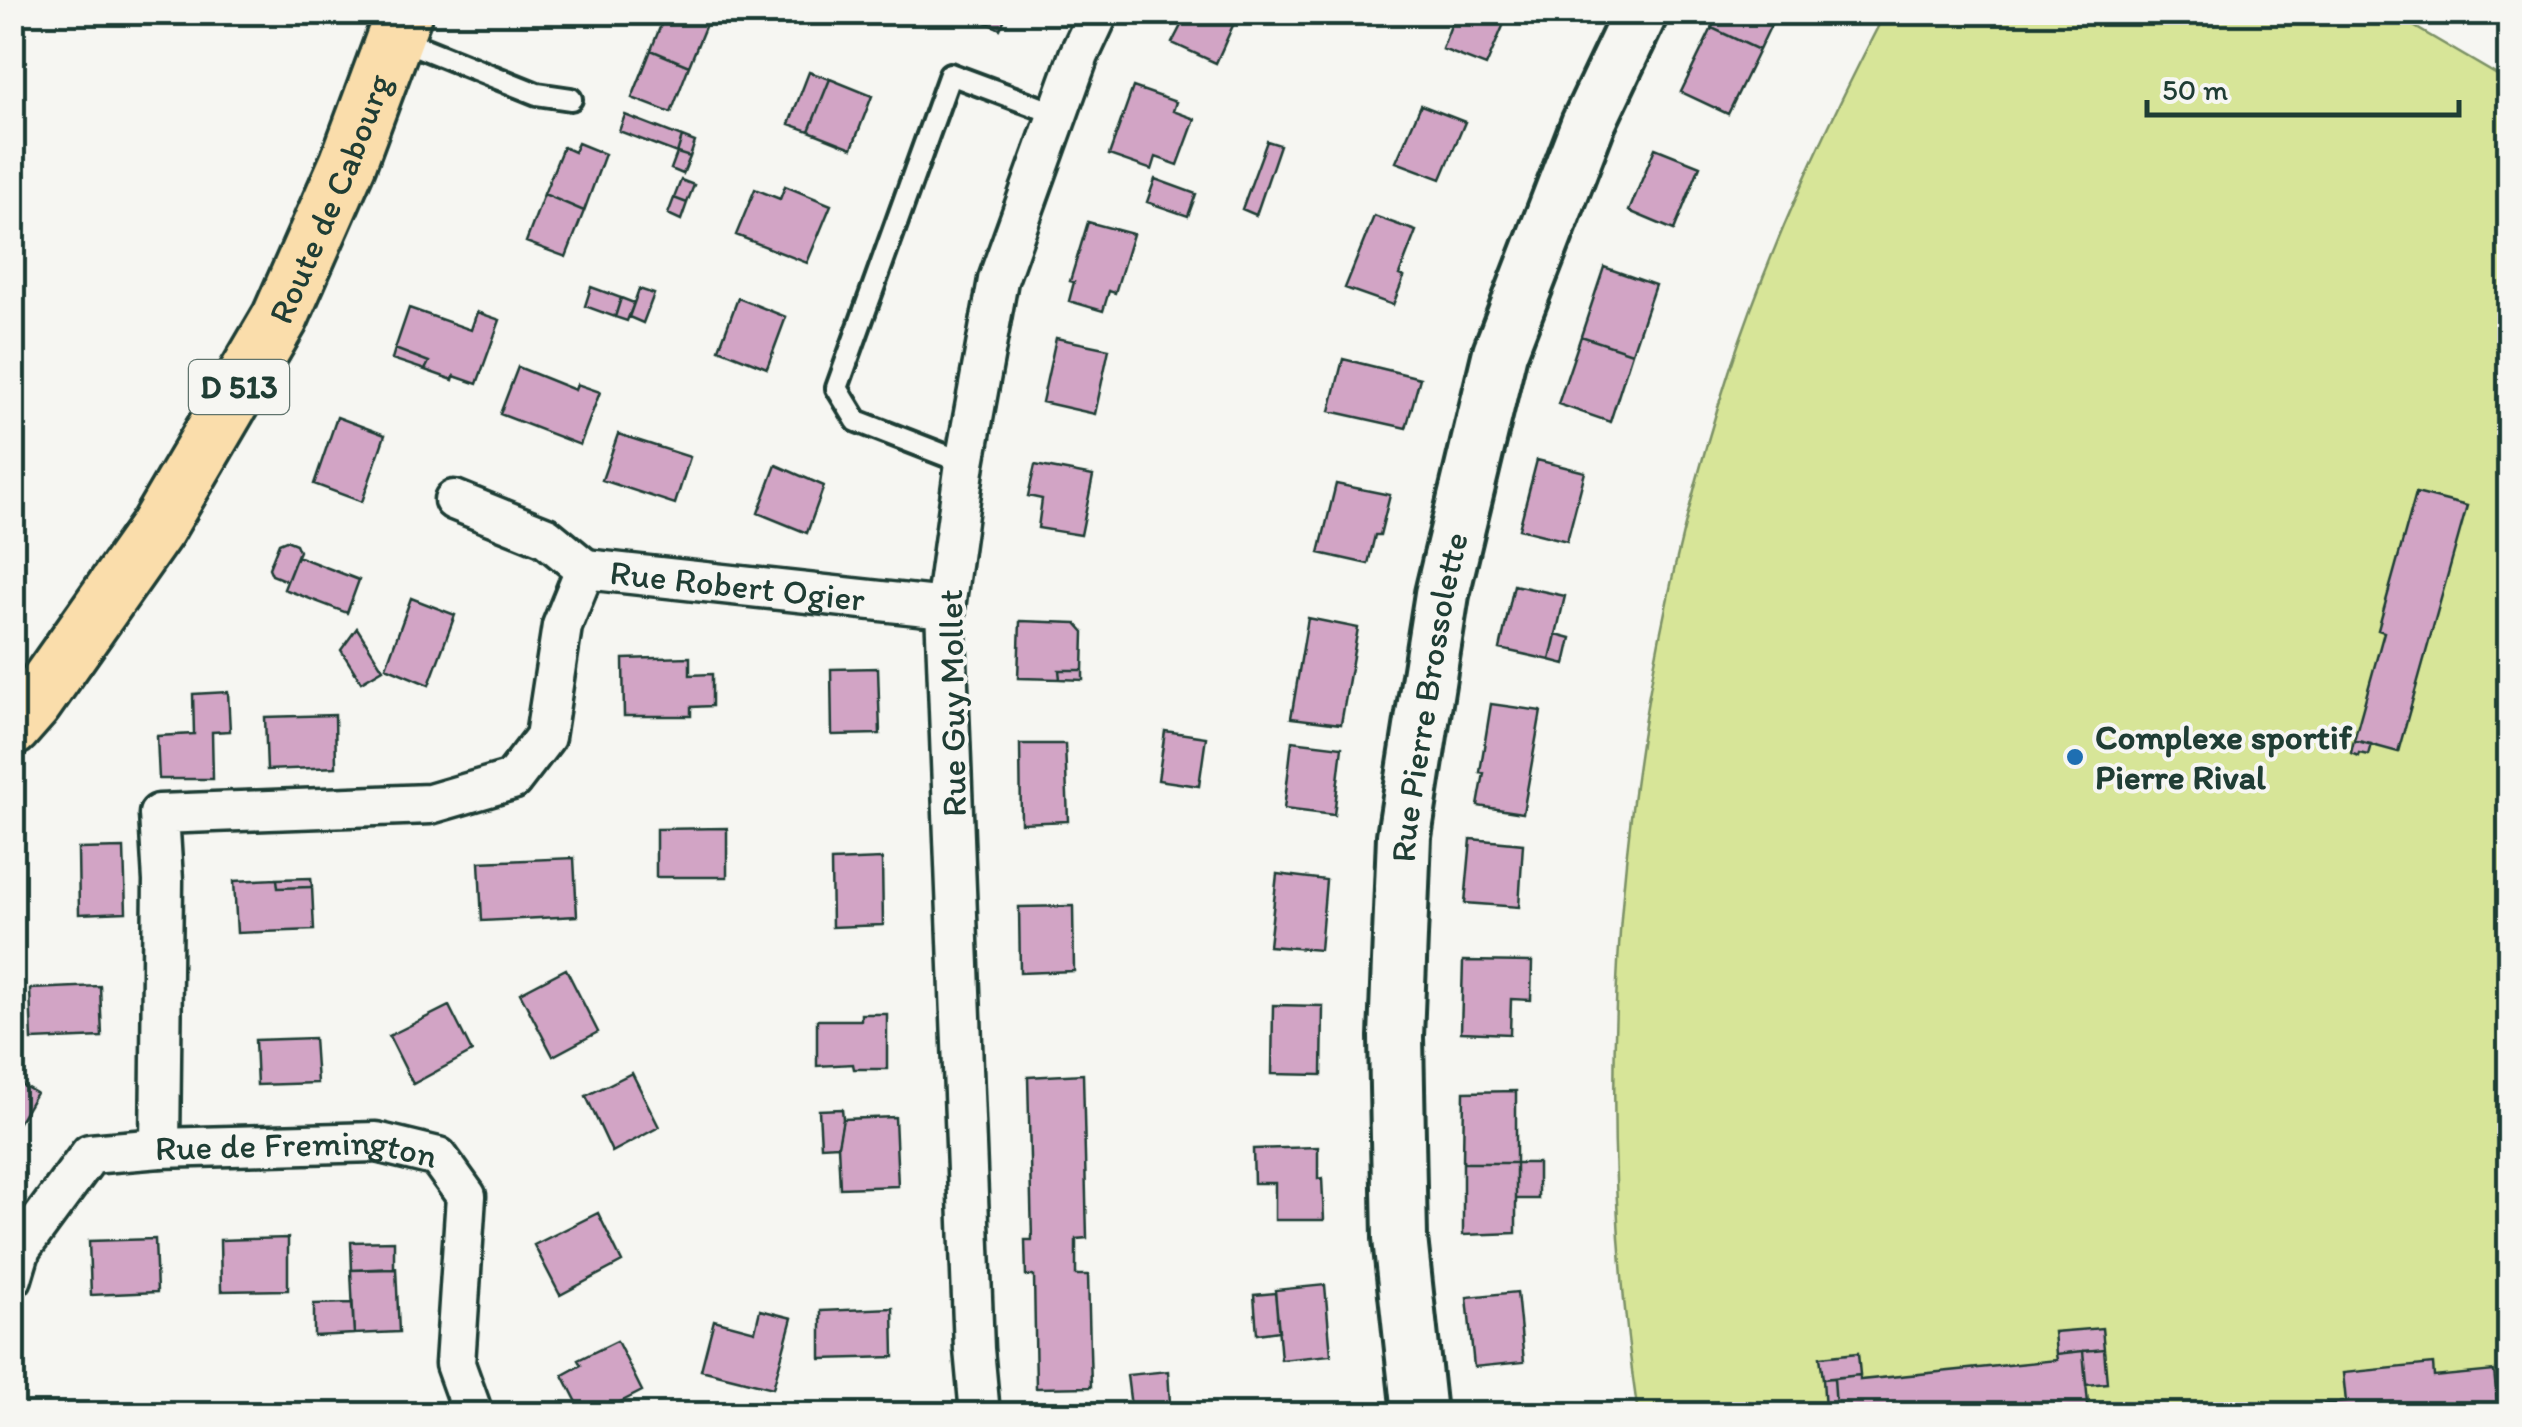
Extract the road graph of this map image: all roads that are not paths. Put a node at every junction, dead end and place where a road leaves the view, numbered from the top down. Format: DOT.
graph roads {
  1 [pos="1098,12"];
  2 [pos="1641,12"];
  3 [pos="400,25"];
  4 [pos="571,99"];
  5 [pos="1057,114"];
  6 [pos="965,463"];
  7 [pos="454,500"];
  8 [pos="585,569"];
  9 [pos="945,608"];
  10 [pos="12,728"];
  11 [pos="160,1148"];
  12 [pos="12,1278"];
  13 [pos="473,1414"];
  14 [pos="980,1414"];
  15 [pos="1419,1414"];
  1 -- 5 [label="street, Rue Guy Mollet"];
  2 -- 15 [label="street, Rue Pierre Brossolette"];
  3 -- 4 [label="lane"];
  3 -- 10 [label="main road, Route de Cabourg / D 513"];
  5 -- 6 [label="street, Rue Guy Mollet"];
  5 -- 6 [label="lane"];
  6 -- 9 [label="street, Rue Guy Mollet"];
  7 -- 8 [label="street"];
  8 -- 9 [label="street, Rue Robert Ogier"];
  8 -- 11 [label="street, Rue Robert Ogier"];
  9 -- 14 [label="street, Rue Guy Mollet"];
  11 -- 12 [label="street, Rue de Fremington"];
  11 -- 13 [label="street, Rue de Fremington"];
}
